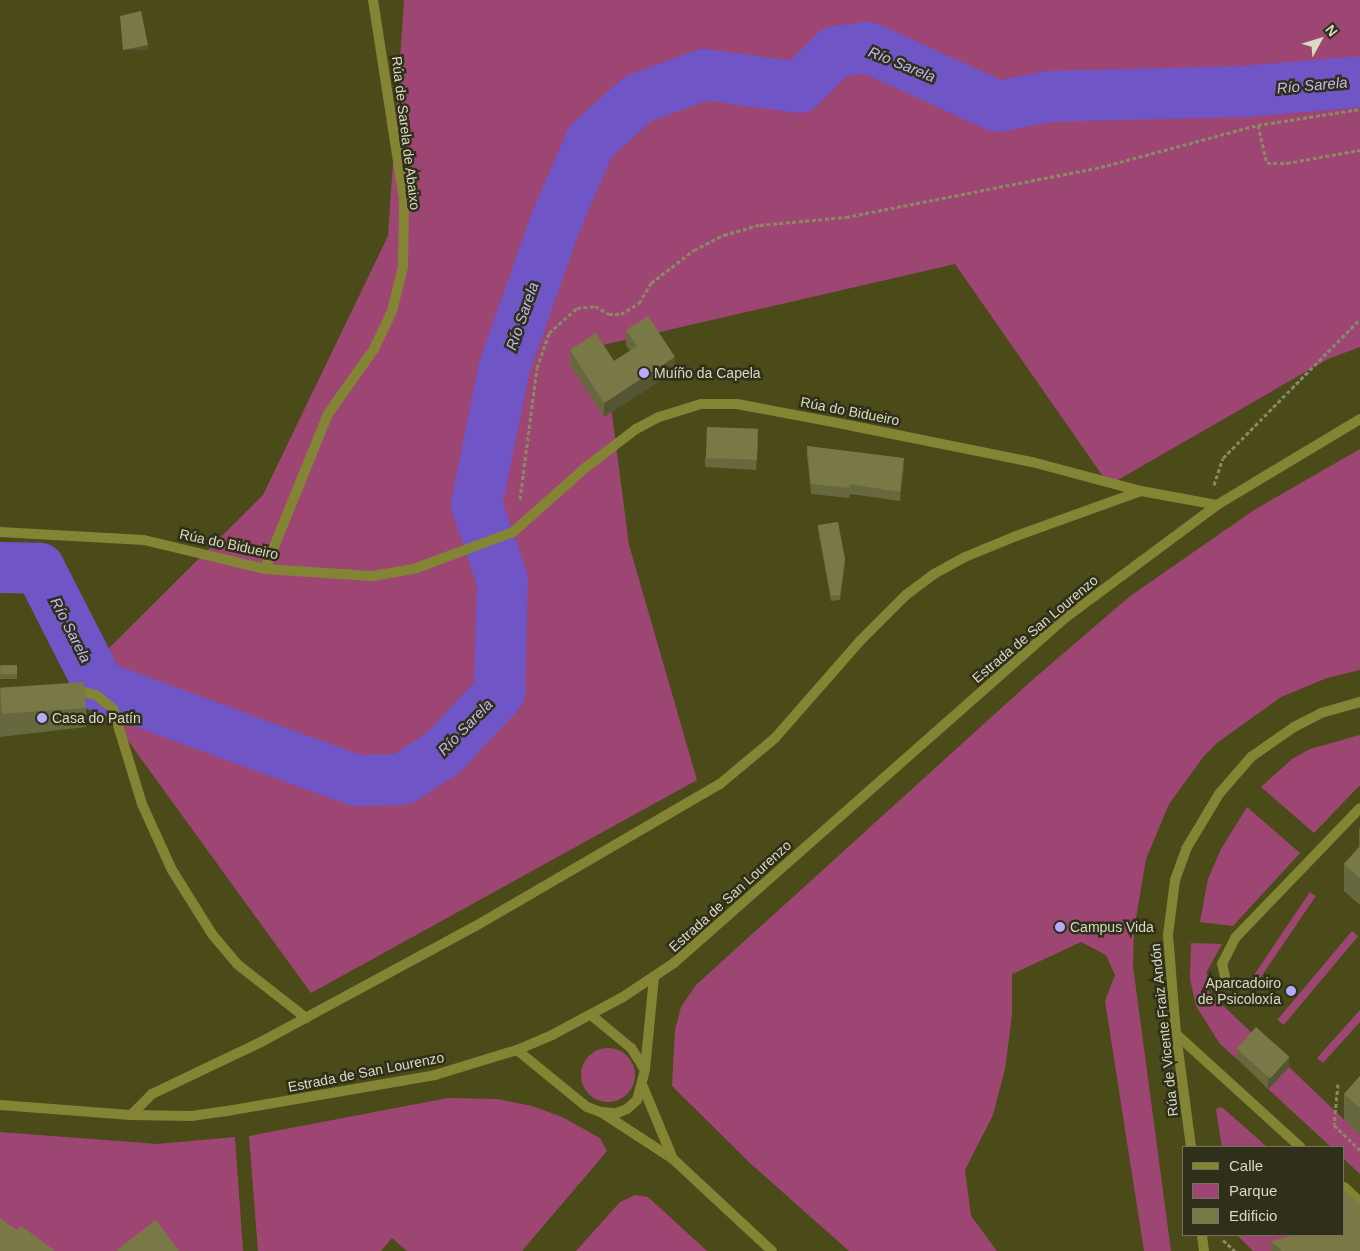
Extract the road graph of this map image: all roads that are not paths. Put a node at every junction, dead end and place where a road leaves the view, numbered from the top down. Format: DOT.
graph roads {
  1 [pos="373,0"];
  2 [pos="1360,419"];
  3 [pos="1141,491"];
  4 [pos="1217,504"];
  5 [pos="0,532"];
  6 [pos="265,569"];
  7 [pos="59,688"];
  8 [pos="1360,702"];
  9 [pos="1360,808"];
  10 [pos="654,978"];
  11 [pos="1227,984"];
  12 [pos="591,1015"];
  13 [pos="306,1018"];
  14 [pos="1176,1034"];
  15 [pos="517,1050"];
  16 [pos="645,1070"];
  17 [pos="643,1087"];
  18 [pos="0,1105"];
  19 [pos="601,1112"];
  20 [pos="131,1115"];
  21 [pos="1191,1146"];
  22 [pos="1299,1146"];
  23 [pos="673,1159"];
  24 [pos="1345,1188"];
  25 [pos="1360,1202"];
  26 [pos="1202,1236"];
  27 [pos="772,1251"];
  28 [pos="1204,1251"];
  1 -- 6 [label="street, Rúa de Sarela de Abaixo"];
  2 -- 4 [label="street, Estrada de San Lourenzo"];
  3 -- 4 [label="street, Rúa do Bidueiro"];
  3 -- 6 [label="street, Rúa do Bidueiro"];
  3 -- 13 [label="street"];
  4 -- 10 [label="street, Estrada de San Lourenzo"];
  5 -- 6 [label="street, Rúa do Bidueiro"];
  7 -- 13 [label="street"];
  8 -- 14 [label="street, Rúa de Vicente Fraiz Andón"];
  9 -- 11 [label="street"];
  10 -- 12 [label="street, Estrada de San Lourenzo"];
  10 -- 16 [label="street"];
  12 -- 15 [label="street, Estrada de San Lourenzo"];
  12 -- 16 [label="street"];
  13 -- 20 [label="street"];
  14 -- 21 [label="street, Rúa de Vicente Fraiz Andón"];
  14 -- 22 [label="street"];
  15 -- 19 [label="street"];
  15 -- 20 [label="street, Estrada de San Lourenzo"];
  16 -- 17 [label="street"];
  17 -- 19 [label="street"];
  17 -- 23 [label="street"];
  18 -- 20 [label="street, Estrada de San Lourenzo"];
  19 -- 23 [label="street"];
  23 -- 27 [label="street"];
  24 -- 25 [label="street"];
  26 -- 28 [label="street"];
}
